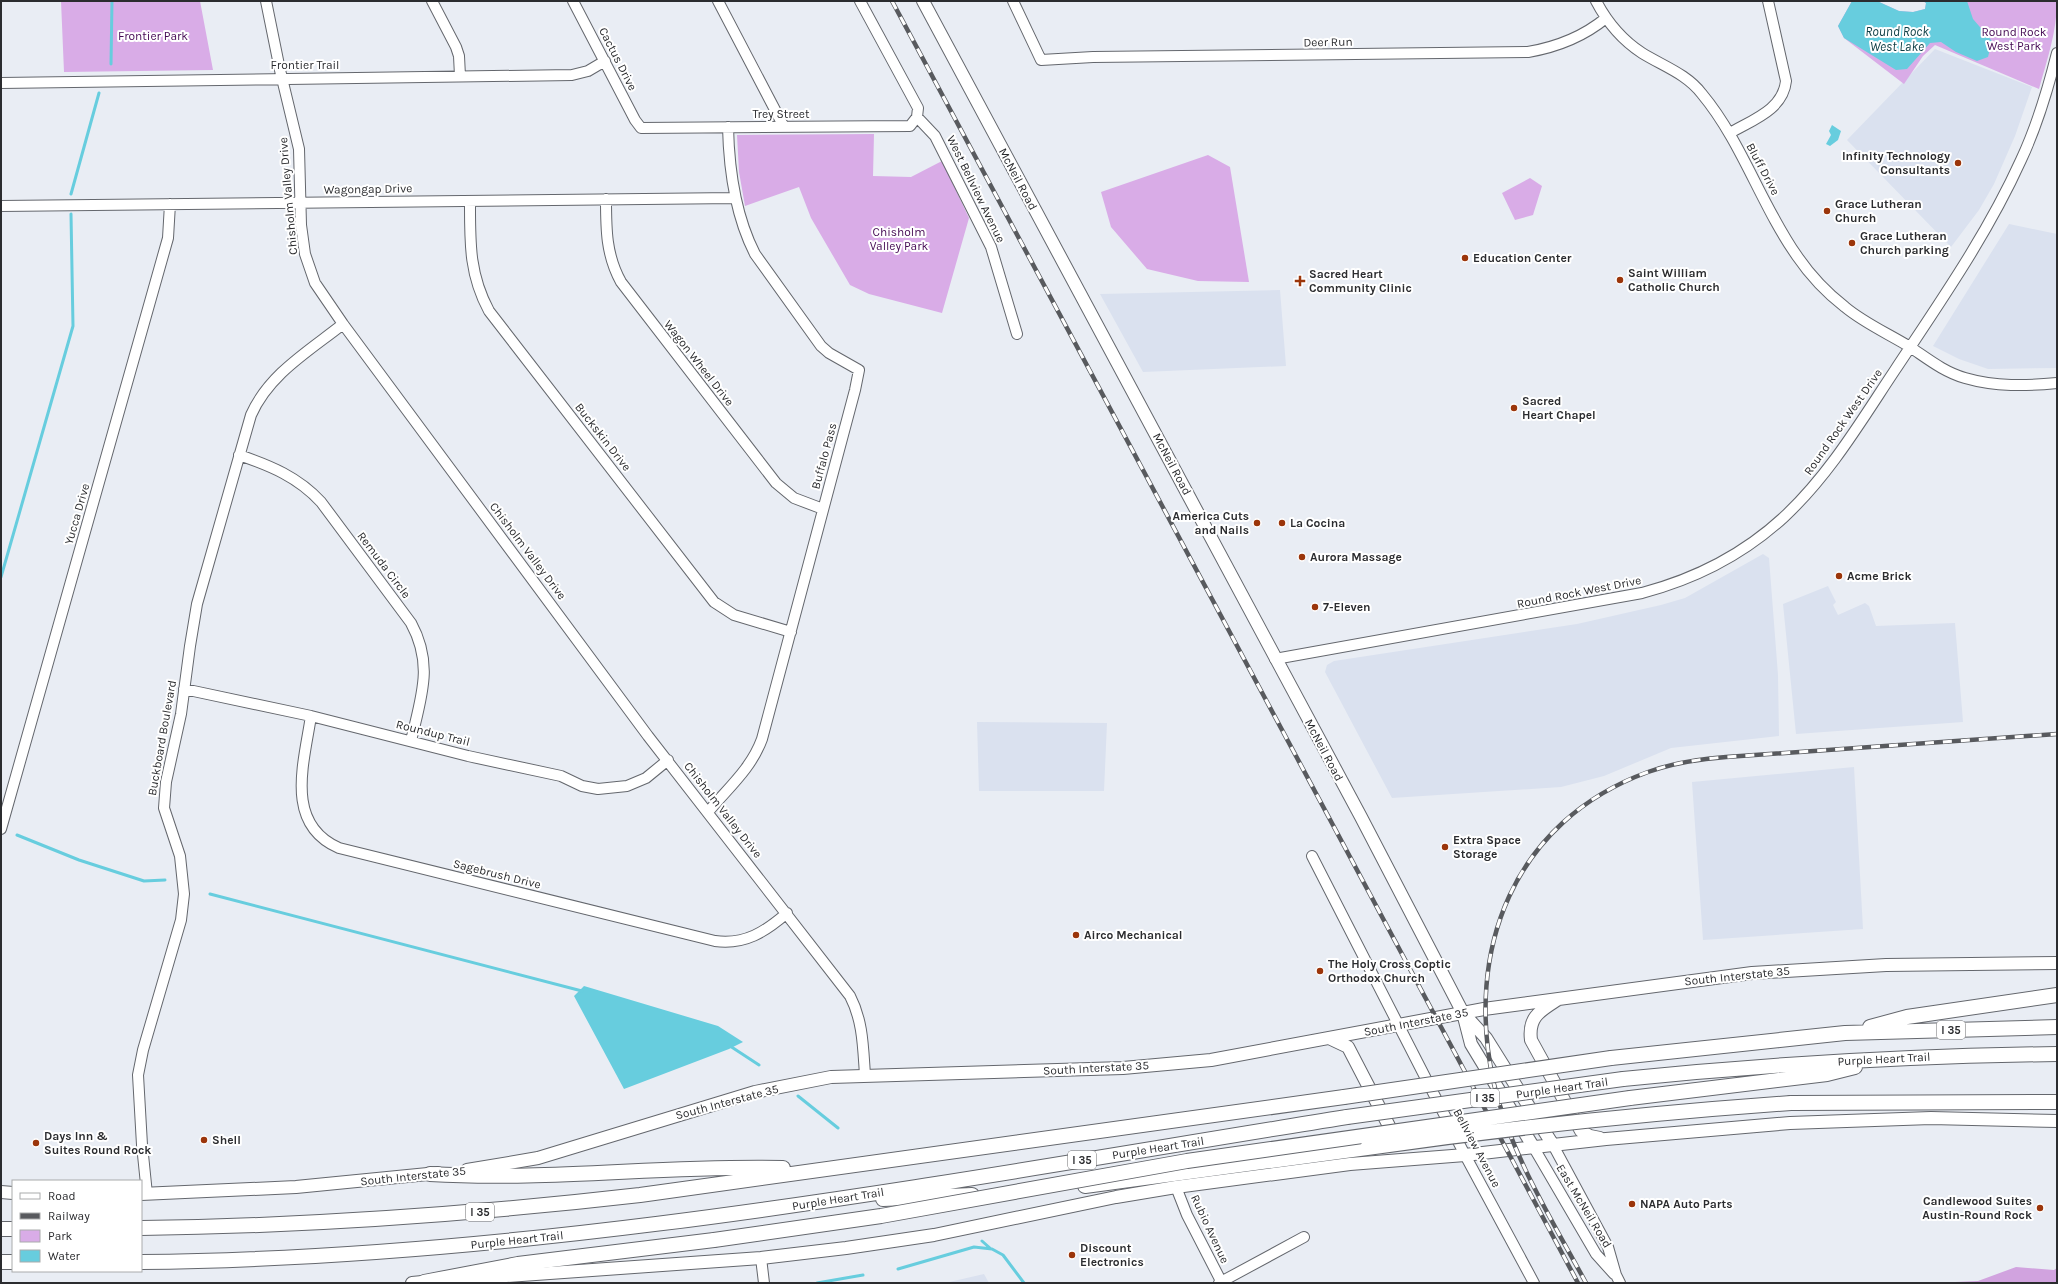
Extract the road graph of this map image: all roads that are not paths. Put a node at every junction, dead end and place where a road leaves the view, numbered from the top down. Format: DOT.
graph roads {
  1 [pos="266,1"];
  2 [pos="432,1"];
  3 [pos="573,1"];
  4 [pos="718,1"];
  5 [pos="860,1"];
  6 [pos="923,1"];
  7 [pos="1014,1"];
  8 [pos="1596,1"];
  9 [pos="1768,1"];
  10 [pos="1606,18"];
  11 [pos="2057,53"];
  12 [pos="605,61"];
  13 [pos="460,76"];
  14 [pos="282,78"];
  15 [pos="1,83"];
  16 [pos="918,117"];
  17 [pos="728,127"];
  18 [pos="784,127"];
  19 [pos="641,128"];
  20 [pos="1730,133"];
  21 [pos="735,198"];
  22 [pos="606,199"];
  23 [pos="470,201"];
  24 [pos="301,202"];
  25 [pos="170,204"];
  26 [pos="1,206"];
  27 [pos="343,324"];
  28 [pos="1017,334"];
  29 [pos="1910,347"];
  30 [pos="2057,383"];
  31 [pos="239,455"];
  32 [pos="824,509"];
  33 [pos="791,632"];
  34 [pos="1275,660"];
  35 [pos="184,689"];
  36 [pos="311,716"];
  37 [pos="411,741"];
  38 [pos="668,760"];
  39 [pos="708,812"];
  40 [pos="1,830"];
  41 [pos="1312,856"];
  42 [pos="787,913"];
  43 [pos="2057,964"];
  44 [pos="2057,995"];
  45 [pos="1560,998"];
  46 [pos="1463,1013"];
  47 [pos="1398,1025"];
  48 [pos="2057,1027"];
  49 [pos="1846,1033"];
  50 [pos="1329,1038"];
  51 [pos="2057,1054"];
  52 [pos="1891,1058"];
  53 [pos="865,1075"];
  54 [pos="2057,1102"];
  55 [pos="2057,1121"];
  56 [pos="1606,1139"];
  57 [pos="1553,1145"];
  58 [pos="1534,1148"];
  59 [pos="1465,1155"];
  60 [pos="1350,1164"];
  61 [pos="817,1169"];
  62 [pos="430,1174"];
  63 [pos="1176,1187"];
  64 [pos="1,1192"];
  65 [pos="12,1193"];
  66 [pos="144,1194"];
  67 [pos="817,1202"];
  68 [pos="142,1228"];
  69 [pos="1,1229"];
  70 [pos="12,1229"];
  71 [pos="1304,1237"];
  72 [pos="761,1258"];
  73 [pos="1,1262"];
  74 [pos="12,1262"];
  75 [pos="142,1262"];
  76 [pos="1618,1279"];
  77 [pos="418,1282"];
  78 [pos="764,1283"];
  79 [pos="1221,1283"];
  80 [pos="1534,1283"];
  1 -- 14 [label="street, Chisholm Valley Drive"];
  2 -- 13 [label="street"];
  3 -- 12 [label="street, Cactus Drive"];
  4 -- 18 [label="street"];
  5 -- 16 [label="street, West Bellview Avenue"];
  6 -- 34 [label="main road, McNeil Road"];
  7 -- 10 [label="street, Deer Run"];
  8 -- 10 [label="street, Bluff Drive"];
  9 -- 20 [label="street"];
  10 -- 20 [label="street, Bluff Drive"];
  11 -- 29 [label="street, Round Rock West Drive"];
  12 -- 13 [label="street, Frontier Trail"];
  12 -- 19 [label="street, Cactus Drive"];
  13 -- 14 [label="street, Frontier Trail"];
  14 -- 15 [label="street, Frontier Trail"];
  14 -- 24 [label="street, Chisholm Valley Drive"];
  16 -- 18 [label="street, Trey Street"];
  16 -- 28 [label="street, West Bellview Avenue"];
  17 -- 18 [label="street, Trey Street"];
  17 -- 19 [label="street, Trey Street"];
  17 -- 21 [label="street, Buffalo Pass"];
  20 -- 29 [label="street, Bluff Drive"];
  21 -- 22 [label="street, Wagongap Drive"];
  21 -- 32 [label="street, Buffalo Pass"];
  22 -- 23 [label="street, Wagongap Drive"];
  22 -- 32 [label="street, Wagon Wheel Drive"];
  23 -- 24 [label="street, Wagongap Drive"];
  23 -- 33 [label="street, Buckskin Drive"];
  24 -- 25 [label="street, Wagongap Drive"];
  24 -- 27 [label="street, Chisholm Valley Drive"];
  25 -- 26 [label="street, Wagongap Drive"];
  25 -- 40 [label="street, Yucca Drive"];
  27 -- 31 [label="street, Buckboard Boulevard"];
  27 -- 38 [label="street, Chisholm Valley Drive"];
  29 -- 30 [label="street, Bluff Drive"];
  29 -- 34 [label="street, Round Rock West Drive"];
  31 -- 35 [label="street, Buckboard Boulevard"];
  31 -- 37 [label="street, Remuda Circle"];
  32 -- 33 [label="street, Buffalo Pass"];
  33 -- 39 [label="street, Buffalo Pass"];
  34 -- 46 [label="main road, McNeil Road"];
  35 -- 36 [label="street, Roundup Trail"];
  35 -- 66 [label="street, Buckboard Boulevard"];
  36 -- 37 [label="street, Roundup Trail"];
  36 -- 42 [label="street, Sagebrush Drive"];
  37 -- 38 [label="street, Roundup Trail"];
  38 -- 39 [label="street, Chisholm Valley Drive"];
  39 -- 42 [label="street, Chisholm Valley Drive"];
  41 -- 47 [label="street, Bellview Avenue"];
  42 -- 53 [label="street, Chisholm Valley Drive"];
  43 -- 45 [label="main road, South Interstate 35"];
  44 -- 49 [label="highway"];
  45 -- 46 [label="main road, South Interstate 35"];
  45 -- 56 [label="main road"];
  46 -- 47 [label="main road, South Interstate 35"];
  46 -- 57 [label="main road, McNeil Road"];
  46 -- 58 [label="main road, McNeil Road"];
  47 -- 50 [label="main road, South Interstate 35"];
  47 -- 59 [label="street, Bellview Avenue"];
  48 -- 49 [label="highway, Purple Heart Trail / I 35"];
  49 -- 61 [label="highway, Purple Heart Trail / I 35, bridge"];
  50 -- 53 [label="main road, South Interstate 35"];
  50 -- 60 [label="main road"];
  51 -- 52 [label="highway, Purple Heart Trail / I 35"];
  52 -- 67 [label="highway, Purple Heart Trail / I 35, bridge"];
  52 -- 77 [label="highway, bridge"];
  53 -- 62 [label="main road, South Interstate 35"];
  54 -- 67 [label="highway, bridge"];
  55 -- 56 [label="main road"];
  56 -- 57 [label="main road"];
  57 -- 58 [label="main road"];
  57 -- 76 [label="street, East McNeil Road"];
  58 -- 59 [label="main road"];
  58 -- 76 [label="street, East McNeil Road"];
  59 -- 60 [label="main road"];
  59 -- 80 [label="street, Bellview Avenue"];
  60 -- 63 [label="main road"];
  61 -- 62 [label="highway"];
  61 -- 68 [label="highway, Purple Heart Trail / I 35"];
  62 -- 66 [label="main road, South Interstate 35"];
  63 -- 72 [label="main road"];
  63 -- 79 [label="street, Rubio Avenue"];
  64 -- 65 [label="main road"];
  67 -- 75 [label="highway, Purple Heart Trail / I 35"];
  69 -- 70 [label="highway"];
  71 -- 79 [label="street"];
  72 -- 77 [label="main road"];
  72 -- 78 [label="street"];
  73 -- 74 [label="highway"];
}
